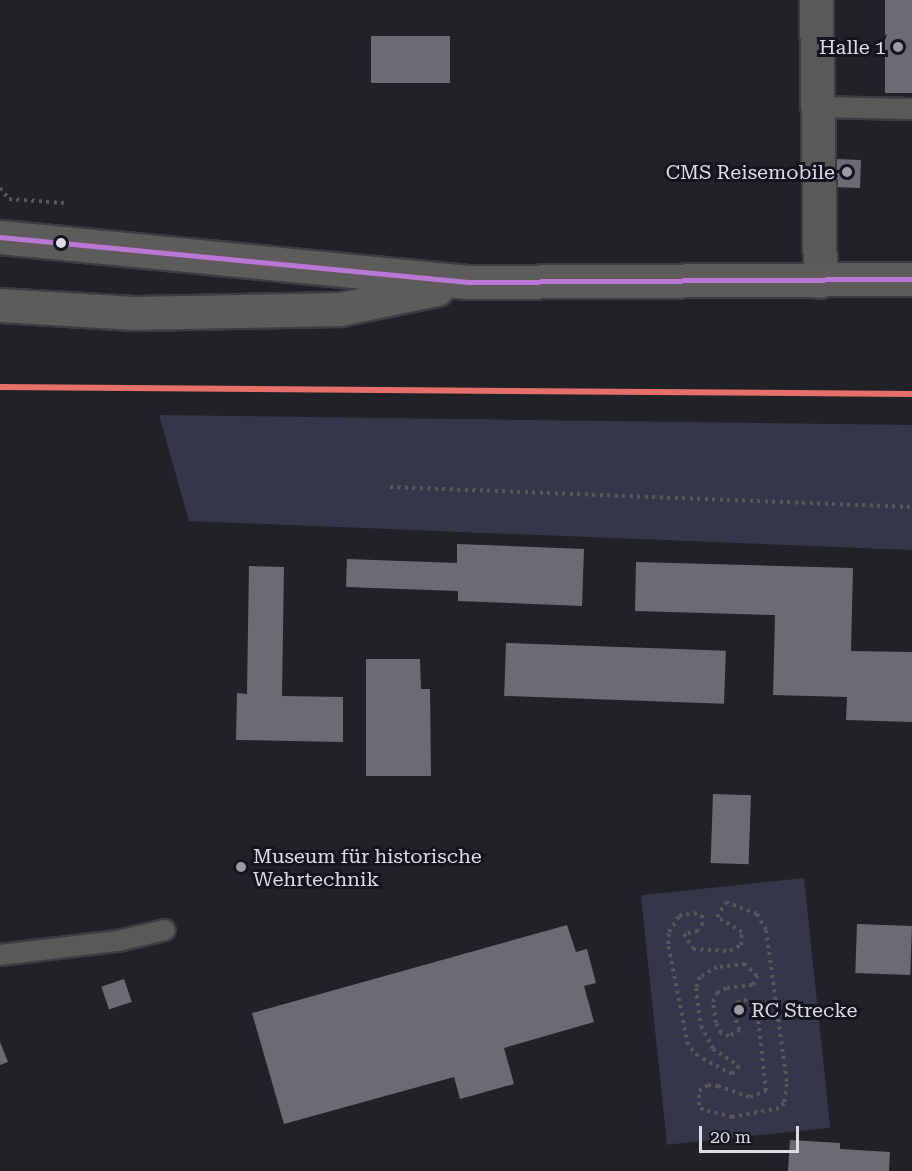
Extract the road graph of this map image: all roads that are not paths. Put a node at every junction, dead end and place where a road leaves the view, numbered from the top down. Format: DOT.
graph roads {
  1 [pos="816,0"];
  2 [pos="815,107"];
  3 [pos="912,109"];
  4 [pos="6,222"];
  5 [pos="912,279"];
  6 [pos="820,281"];
  7 [pos="468,282"];
  8 [pos="0,305"];
  9 [pos="165,930"];
  10 [pos="0,955"];
  1 -- 2 [label="street"];
  2 -- 3 [label="lane"];
  2 -- 6 [label="street"];
  4 -- 7 [label="main road"];
  5 -- 6 [label="main road"];
  6 -- 7 [label="main road"];
  7 -- 8 [label="main road"];
  9 -- 10 [label="lane"];
}
